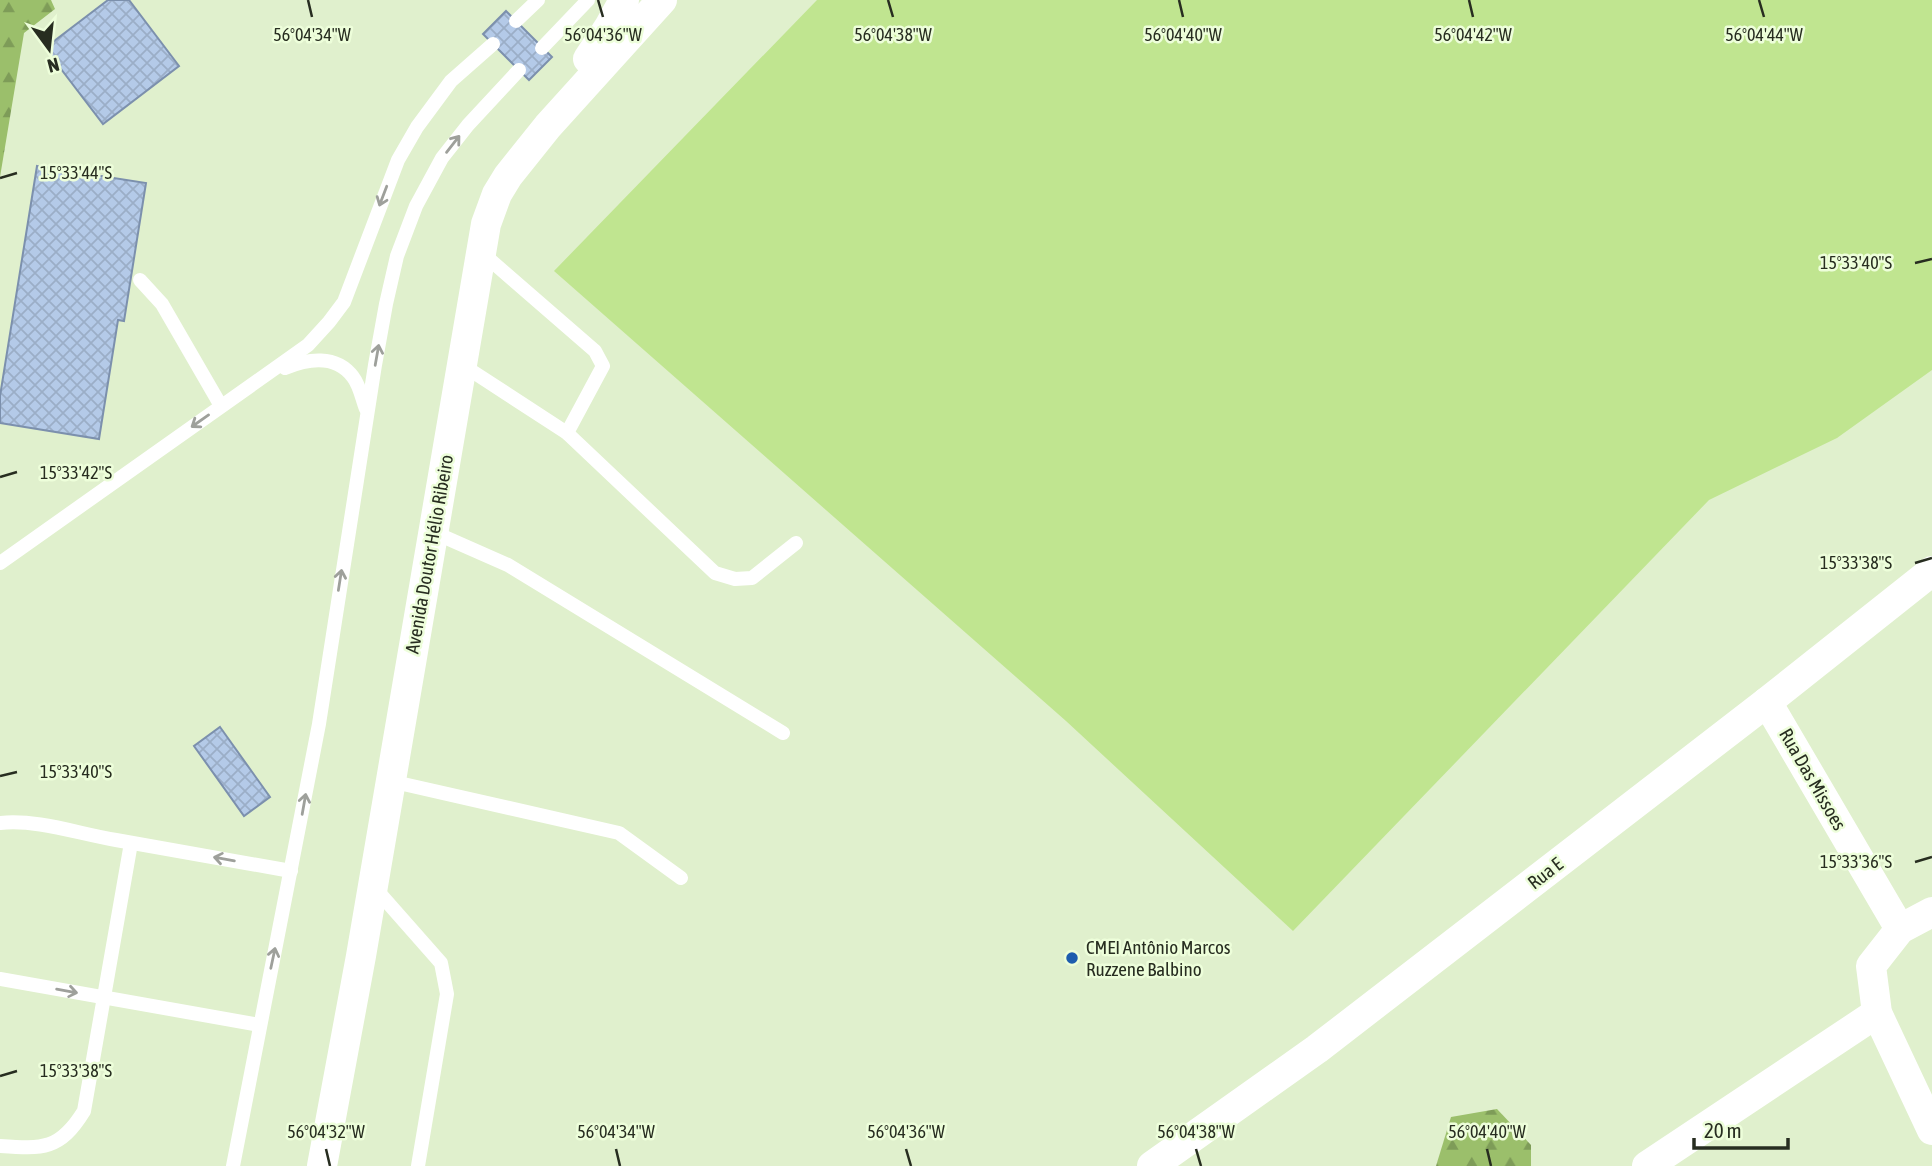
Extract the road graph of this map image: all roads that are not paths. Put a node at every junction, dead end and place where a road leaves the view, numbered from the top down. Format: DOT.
graph roads {
  1 [pos="538,0"];
  2 [pos="588,0"];
  3 [pos="624,0"];
  4 [pos="662,0"];
  5 [pos="516,21"];
  6 [pos="493,44"];
  7 [pos="542,48"];
  8 [pos="519,70"];
  9 [pos="548,126"];
  10 [pos="480,251"];
  11 [pos="140,280"];
  12 [pos="461,364"];
  13 [pos="255,382"];
  14 [pos="221,406"];
  15 [pos="367,414"];
  16 [pos="567,433"];
  17 [pos="433,532"];
  18 [pos="796,542"];
  19 [pos="0,563"];
  20 [pos="1932,571"];
  21 [pos="1768,702"];
  22 [pos="783,733"];
  23 [pos="390,781"];
  24 [pos="0,823"];
  25 [pos="131,843"];
  26 [pos="291,871"];
  27 [pos="681,878"];
  28 [pos="373,886"];
  29 [pos="1932,912"];
  30 [pos="1900,929"];
  31 [pos="0,979"];
  32 [pos="104,998"];
  33 [pos="1877,1013"];
  34 [pos="260,1025"];
  35 [pos="1932,1130"];
  36 [pos="0,1146"];
  37 [pos="233,1166"];
  38 [pos="322,1166"];
  39 [pos="418,1166"];
  40 [pos="1152,1166"];
  41 [pos="1647,1166"];
  1 -- 5 [label="lane"];
  2 -- 7 [label="lane"];
  3 -- 9 [label="street"];
  4 -- 9 [label="street, Avenida Doutor Hélio Ribeiro"];
  6 -- 13 [label="lane, one-way"];
  15 -- 8 [label="lane, one-way"];
  9 -- 10 [label="street, Avenida Doutor Hélio Ribeiro"];
  10 -- 12 [label="street, Avenida Doutor Hélio Ribeiro"];
  10 -- 16 [label="lane"];
  11 -- 14 [label="lane"];
  12 -- 16 [label="lane"];
  12 -- 17 [label="street, Avenida Doutor Hélio Ribeiro"];
  13 -- 14 [label="lane"];
  13 -- 15 [label="lane"];
  14 -- 19 [label="lane, one-way"];
  26 -- 15 [label="lane, one-way"];
  16 -- 18 [label="lane"];
  17 -- 22 [label="lane"];
  17 -- 23 [label="street, Avenida Doutor Hélio Ribeiro"];
  20 -- 21 [label="street, Rua E"];
  21 -- 30 [label="street, Rua Das Missoes"];
  21 -- 40 [label="street, Rua E"];
  23 -- 27 [label="lane"];
  23 -- 28 [label="street, Avenida Doutor Hélio Ribeiro"];
  24 -- 25 [label="lane"];
  26 -- 25 [label="lane, one-way"];
  25 -- 32 [label="lane"];
  34 -- 26 [label="lane, one-way"];
  28 -- 38 [label="street, Avenida Doutor Hélio Ribeiro"];
  28 -- 39 [label="lane"];
  29 -- 30 [label="street"];
  30 -- 33 [label="street"];
  31 -- 32 [label="lane, one-way"];
  32 -- 34 [label="lane"];
  32 -- 36 [label="lane"];
  33 -- 35 [label="street"];
  33 -- 41 [label="street"];
  34 -- 37 [label="lane"];
}
